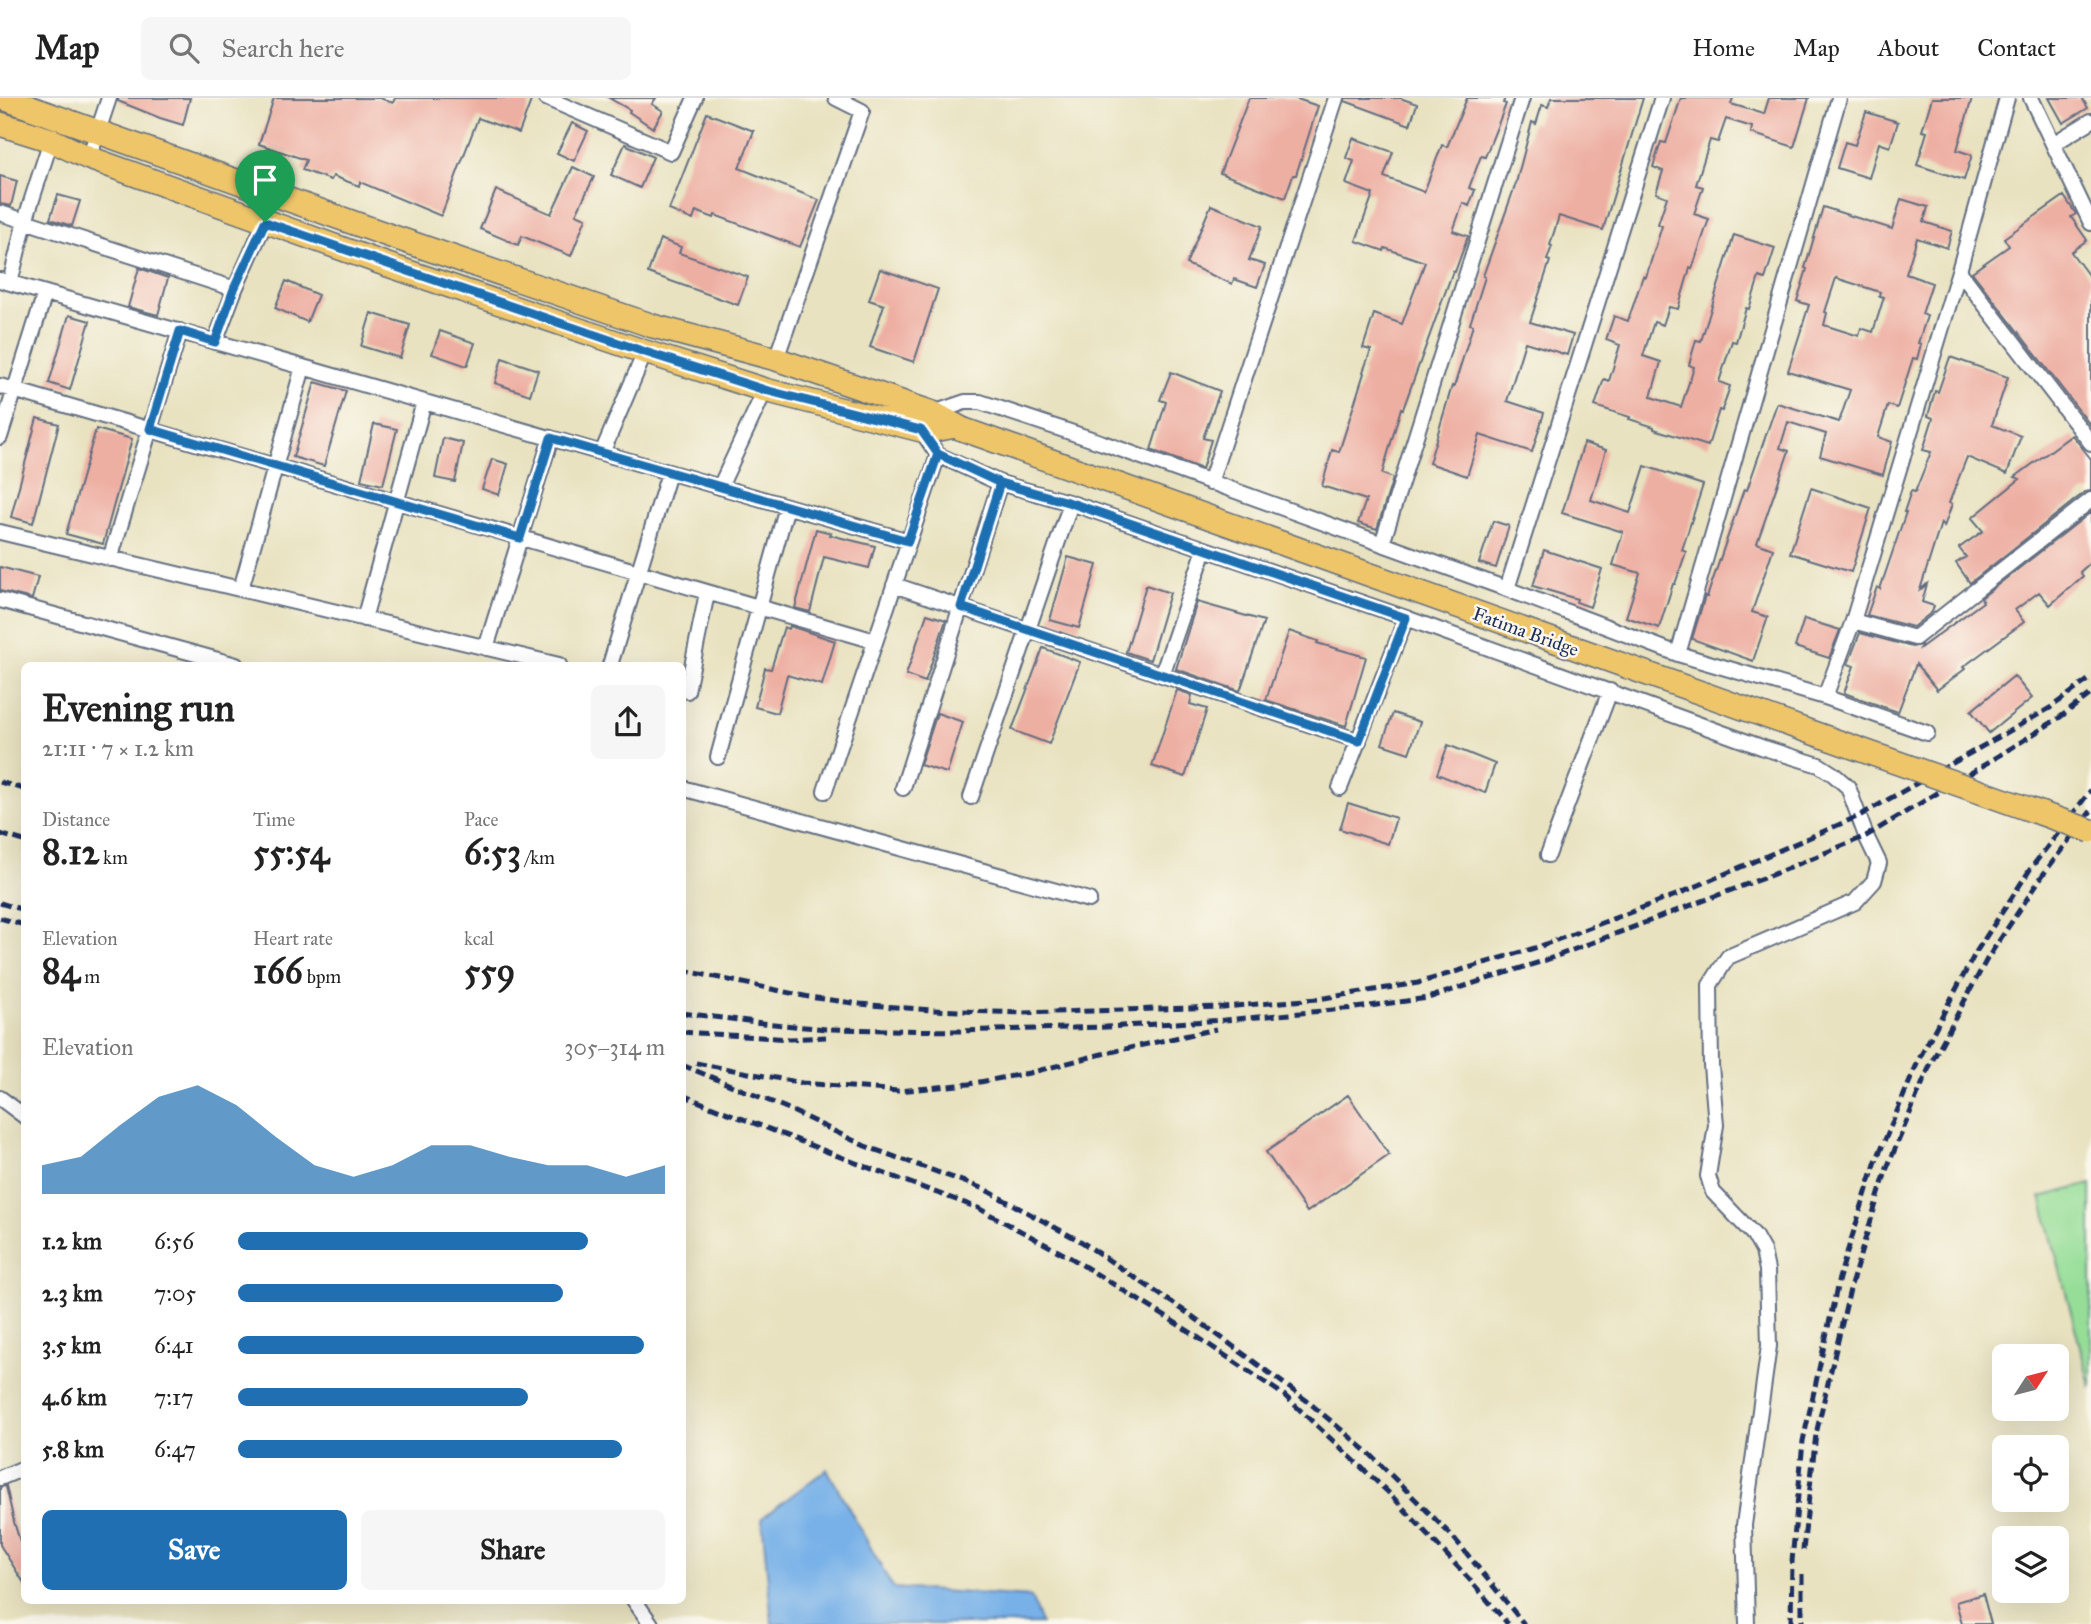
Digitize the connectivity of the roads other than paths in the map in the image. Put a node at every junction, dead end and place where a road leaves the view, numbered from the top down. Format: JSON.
{"nodes":[{"id":1,"x":3,"y":98,"type":"edge"},
{"id":2,"x":109,"y":98,"type":"edge"},
{"id":3,"x":546,"y":98,"type":"edge"},
{"id":4,"x":695,"y":98,"type":"edge"},
{"id":5,"x":836,"y":98,"type":"edge"},
{"id":6,"x":1336,"y":98,"type":"edge"},
{"id":7,"x":1522,"y":98,"type":"edge"},
{"id":8,"x":1662,"y":98,"type":"edge"},
{"id":9,"x":1839,"y":98,"type":"edge"},
{"id":10,"x":2007,"y":98,"type":"edge"},
{"id":11,"x":2031,"y":98,"type":"edge"},
{"id":12,"x":862,"y":105,"type":"edge"},
{"id":13,"x":2091,"y":121,"type":"edge"},
{"id":14,"x":0,"y":124,"type":"edge"},
{"id":15,"x":98,"y":131,"type":"junction"},
{"id":16,"x":51,"y":140,"type":"junction"},
{"id":17,"x":2053,"y":144,"type":"junction"},
{"id":18,"x":89,"y":158,"type":"junction"},
{"id":19,"x":0,"y":213,"type":"edge"},
{"id":20,"x":25,"y":222,"type":"junction"},
{"id":21,"x":265,"y":222,"type":"junction"},
{"id":22,"x":2091,"y":223,"type":"edge"},
{"id":23,"x":1959,"y":271,"type":"junction"},
{"id":24,"x":5,"y":281,"type":"edge"},
{"id":25,"x":234,"y":289,"type":"junction"},
{"id":26,"x":45,"y":292,"type":"junction"},
{"id":27,"x":180,"y":331,"type":"junction"},
{"id":28,"x":215,"y":342,"type":"junction"},
{"id":29,"x":645,"y":352,"type":"junction"},
{"id":30,"x":776,"y":359,"type":"junction"},
{"id":31,"x":303,"y":367,"type":"junction"},
{"id":32,"x":7,"y":388,"type":"edge"},
{"id":33,"x":765,"y":390,"type":"junction"},
{"id":34,"x":424,"y":402,"type":"junction"},
{"id":35,"x":927,"y":421,"type":"junction"},
{"id":36,"x":150,"y":429,"type":"junction"},
{"id":37,"x":0,"y":437,"type":"edge"},
{"id":38,"x":551,"y":438,"type":"junction"},
{"id":39,"x":2091,"y":443,"type":"edge"},
{"id":40,"x":602,"y":453,"type":"junction"},
{"id":41,"x":938,"y":454,"type":"junction"},
{"id":42,"x":275,"y":466,"type":"junction"},
{"id":43,"x":670,"y":473,"type":"junction"},
{"id":44,"x":1210,"y":482,"type":"junction"},
{"id":45,"x":1000,"y":483,"type":"junction"},
{"id":46,"x":720,"y":487,"type":"junction"},
{"id":47,"x":2091,"y":500,"type":"edge"},
{"id":48,"x":397,"y":501,"type":"junction"},
{"id":49,"x":1071,"y":503,"type":"junction"},
{"id":50,"x":787,"y":506,"type":"junction"},
{"id":51,"x":0,"y":532,"type":"edge"},
{"id":52,"x":520,"y":538,"type":"junction"},
{"id":53,"x":908,"y":541,"type":"junction"},
{"id":54,"x":1382,"y":544,"type":"junction"},
{"id":55,"x":1205,"y":549,"type":"junction"},
{"id":56,"x":110,"y":559,"type":"junction"},
{"id":57,"x":638,"y":572,"type":"junction"},
{"id":58,"x":894,"y":585,"type":"junction"},
{"id":59,"x":241,"y":589,"type":"junction"},
{"id":60,"x":1507,"y":589,"type":"junction"},
{"id":61,"x":707,"y":593,"type":"junction"},
{"id":62,"x":0,"y":600,"type":"edge"},
{"id":63,"x":961,"y":607,"type":"junction"},
{"id":64,"x":759,"y":608,"type":"junction"},
{"id":65,"x":1406,"y":618,"type":"junction"},
{"id":66,"x":364,"y":619,"type":"junction"},
{"id":67,"x":1853,"y":621,"type":"junction"},
{"id":68,"x":1028,"y":630,"type":"junction"},
{"id":69,"x":875,"y":641,"type":"junction"},
{"id":70,"x":486,"y":648,"type":"junction"},
{"id":71,"x":1678,"y":654,"type":"junction"},
{"id":72,"x":225,"y":662,"type":"edge"},
{"id":73,"x":546,"y":662,"type":"edge"},
{"id":74,"x":611,"y":662,"type":"edge"},
{"id":75,"x":1162,"y":675,"type":"junction"},
{"id":76,"x":687,"y":691,"type":"dead end"},
{"id":77,"x":1610,"y":691,"type":"junction"},
{"id":78,"x":1825,"y":697,"type":"junction"},
{"id":79,"x":1927,"y":733,"type":"dead end"},
{"id":80,"x":1359,"y":741,"type":"junction"},
{"id":81,"x":718,"y":757,"type":"dead end"},
{"id":82,"x":903,"y":788,"type":"dead end"},
{"id":83,"x":1340,"y":788,"type":"dead end"},
{"id":84,"x":686,"y":789,"type":"edge"},
{"id":85,"x":825,"y":791,"type":"dead end"},
{"id":86,"x":971,"y":797,"type":"dead end"},
{"id":87,"x":2091,"y":831,"type":"edge"},
{"id":88,"x":1548,"y":855,"type":"dead end"},
{"id":89,"x":1088,"y":900,"type":"dead end"},
{"id":90,"x":0,"y":1098,"type":"edge"},
{"id":91,"x":21,"y":1114,"type":"edge"},
{"id":92,"x":21,"y":1469,"type":"edge"},
{"id":93,"x":0,"y":1478,"type":"edge"},
{"id":94,"x":637,"y":1604,"type":"edge"},
{"id":95,"x":651,"y":1624,"type":"edge"},
{"id":96,"x":1747,"y":1624,"type":"edge"}],
"edges":[{"from":1,"to":15,"type":"main road"},
{"from":2,"to":15,"type":"street"},
{"from":3,"to":4,"type":"street"},
{"from":5,"to":12,"type":"street"},
{"from":6,"to":44,"type":"street"},
{"from":7,"to":54,"type":"street"},
{"from":8,"to":60,"type":"street"},
{"from":9,"to":71,"type":"street"},
{"from":10,"to":23,"type":"street"},
{"from":11,"to":17,"type":"street"},
{"from":12,"to":30,"type":"street"},
{"from":13,"to":17,"type":"street"},
{"from":14,"to":16,"type":"main road"},
{"from":15,"to":18,"type":"street"},
{"from":15,"to":30,"type":"main road"},
{"from":16,"to":18,"type":"main road"},
{"from":16,"to":20,"type":"street"},
{"from":17,"to":22,"type":"street"},
{"from":18,"to":21,"type":"main road"},
{"from":19,"to":20,"type":"street"},
{"from":20,"to":24,"type":"street"},
{"from":20,"to":25,"type":"street"},
{"from":21,"to":25,"type":"street"},
{"from":21,"to":29,"type":"main road"},
{"from":23,"to":39,"type":"street"},
{"from":23,"to":67,"type":"street"},
{"from":24,"to":26,"type":"street"},
{"from":25,"to":28,"type":"street"},
{"from":26,"to":27,"type":"street"},
{"from":26,"to":32,"type":"street"},
{"from":27,"to":28,"type":"street"},
{"from":27,"to":36,"type":"street"},
{"from":28,"to":31,"type":"street"},
{"from":29,"to":33,"type":"main road"},
{"from":29,"to":40,"type":"street"},
{"from":30,"to":35,"type":"main road"},
{"from":31,"to":34,"type":"street"},
{"from":31,"to":42,"type":"street"},
{"from":32,"to":36,"type":"street"},
{"from":32,"to":37,"type":"street"},
{"from":33,"to":35,"type":"main road"},
{"from":33,"to":46,"type":"street"},
{"from":34,"to":38,"type":"street"},
{"from":34,"to":48,"type":"street"},
{"from":35,"to":41,"type":"street"},
{"from":35,"to":44,"type":"street"},
{"from":35,"to":87,"type":"main road","name":"Fatima Bridge","bridge":true},
{"from":36,"to":42,"type":"street"},
{"from":36,"to":56,"type":"street"},
{"from":38,"to":40,"type":"street"},
{"from":38,"to":52,"type":"street"},
{"from":40,"to":43,"type":"street"},
{"from":41,"to":45,"type":"street"},
{"from":41,"to":53,"type":"street"},
{"from":42,"to":48,"type":"street"},
{"from":42,"to":59,"type":"street"},
{"from":43,"to":46,"type":"street"},
{"from":43,"to":57,"type":"street"},
{"from":44,"to":54,"type":"street"},
{"from":45,"to":49,"type":"street"},
{"from":45,"to":63,"type":"street"},
{"from":46,"to":50,"type":"street"},
{"from":47,"to":67,"type":"street"},
{"from":48,"to":52,"type":"street"},
{"from":48,"to":66,"type":"street"},
{"from":49,"to":55,"type":"street"},
{"from":49,"to":68,"type":"street"},
{"from":50,"to":53,"type":"street"},
{"from":50,"to":64,"type":"street"},
{"from":51,"to":56,"type":"street"},
{"from":52,"to":57,"type":"street"},
{"from":52,"to":70,"type":"street"},
{"from":53,"to":58,"type":"street"},
{"from":54,"to":60,"type":"street"},
{"from":55,"to":65,"type":"street"},
{"from":55,"to":75,"type":"street"},
{"from":56,"to":59,"type":"street"},
{"from":57,"to":61,"type":"street"},
{"from":57,"to":74,"type":"street"},
{"from":58,"to":63,"type":"street"},
{"from":58,"to":69,"type":"street"},
{"from":59,"to":66,"type":"street"},
{"from":60,"to":71,"type":"street"},
{"from":61,"to":64,"type":"street"},
{"from":61,"to":76,"type":"street"},
{"from":62,"to":72,"type":"street"},
{"from":63,"to":68,"type":"street"},
{"from":63,"to":82,"type":"street"},
{"from":64,"to":69,"type":"street"},
{"from":64,"to":81,"type":"street"},
{"from":65,"to":77,"type":"street"},
{"from":65,"to":80,"type":"street"},
{"from":66,"to":70,"type":"street"},
{"from":67,"to":78,"type":"street"},
{"from":68,"to":75,"type":"street"},
{"from":68,"to":86,"type":"street"},
{"from":69,"to":85,"type":"street"},
{"from":70,"to":73,"type":"street"},
{"from":71,"to":78,"type":"street"},
{"from":75,"to":80,"type":"street"},
{"from":77,"to":88,"type":"street"},
{"from":77,"to":96,"type":"street"},
{"from":78,"to":79,"type":"street"},
{"from":80,"to":83,"type":"street"},
{"from":84,"to":89,"type":"street"},
{"from":90,"to":91,"type":"street"},
{"from":92,"to":93,"type":"street"},
{"from":94,"to":95,"type":"street"}]}
